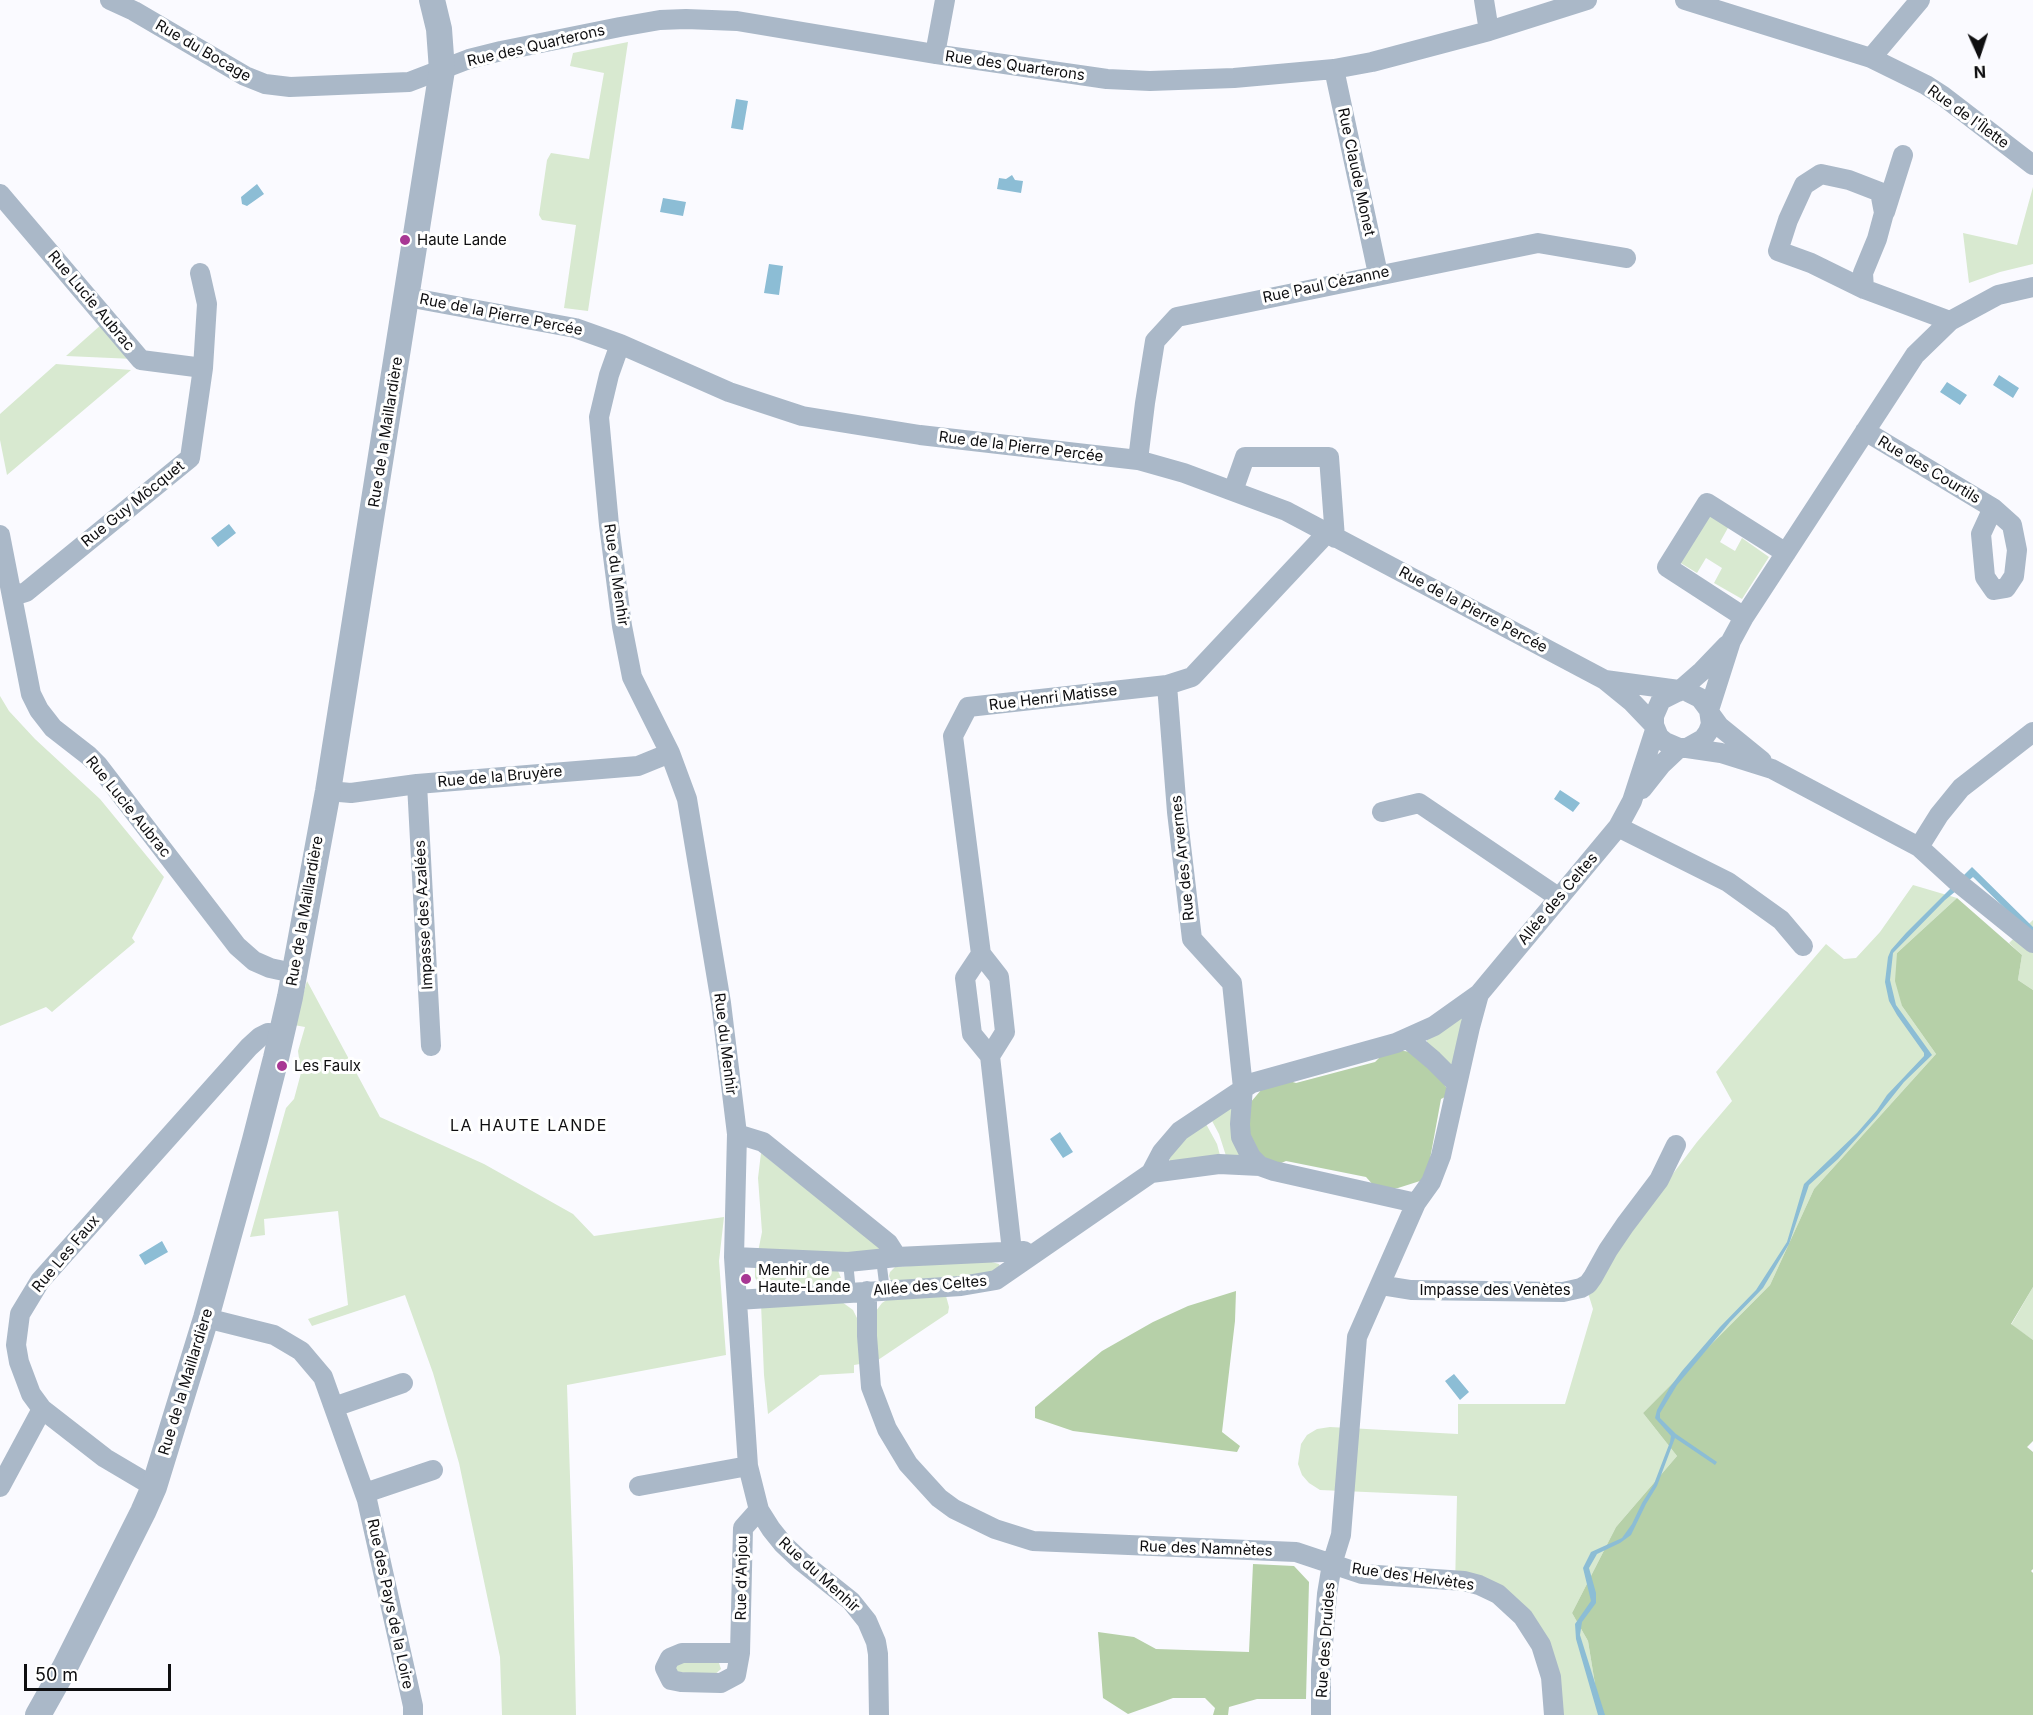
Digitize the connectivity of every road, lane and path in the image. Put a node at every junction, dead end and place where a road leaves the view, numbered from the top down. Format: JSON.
{"nodes":[{"id":1,"x":110,"y":0,"type":"edge"},
{"id":2,"x":432,"y":0,"type":"edge"},
{"id":3,"x":945,"y":0,"type":"edge"},
{"id":4,"x":1484,"y":0,"type":"edge"},
{"id":5,"x":1587,"y":0,"type":"edge"},
{"id":6,"x":1685,"y":0,"type":"edge"},
{"id":7,"x":1920,"y":0,"type":"edge"},
{"id":8,"x":713,"y":10,"type":"edge"},
{"id":9,"x":1489,"y":31,"type":"junction"},
{"id":10,"x":935,"y":54,"type":"junction"},
{"id":11,"x":1871,"y":58,"type":"junction"},
{"id":12,"x":1334,"y":69,"type":"junction"},
{"id":13,"x":442,"y":70,"type":"junction"},
{"id":14,"x":1904,"y":155,"type":"dead end"},
{"id":15,"x":2033,"y":165,"type":"edge"},
{"id":16,"x":0,"y":194,"type":"edge"},
{"id":17,"x":1884,"y":213,"type":"junction"},
{"id":18,"x":1626,"y":258,"type":"dead end"},
{"id":19,"x":200,"y":273,"type":"dead end"},
{"id":20,"x":1378,"y":274,"type":"junction"},
{"id":21,"x":2033,"y":287,"type":"edge"},
{"id":22,"x":1864,"y":290,"type":"junction"},
{"id":23,"x":407,"y":297,"type":"junction"},
{"id":24,"x":1950,"y":321,"type":"junction"},
{"id":25,"x":620,"y":344,"type":"junction"},
{"id":26,"x":202,"y":368,"type":"junction"},
{"id":27,"x":1865,"y":431,"type":"junction"},
{"id":28,"x":1138,"y":460,"type":"junction"},
{"id":29,"x":1233,"y":491,"type":"junction"},
{"id":30,"x":1993,"y":508,"type":"dead end"},
{"id":31,"x":0,"y":535,"type":"edge"},
{"id":32,"x":1331,"y":536,"type":"junction"},
{"id":33,"x":1786,"y":553,"type":"junction"},
{"id":34,"x":13,"y":596,"type":"junction"},
{"id":35,"x":1744,"y":617,"type":"junction"},
{"id":36,"x":1731,"y":640,"type":"junction"},
{"id":37,"x":1605,"y":680,"type":"junction"},
{"id":38,"x":1167,"y":684,"type":"junction"},
{"id":39,"x":1677,"y":692,"type":"junction"},
{"id":40,"x":1710,"y":712,"type":"junction"},
{"id":41,"x":1655,"y":727,"type":"junction"},
{"id":42,"x":2033,"y":732,"type":"edge"},
{"id":43,"x":1683,"y":748,"type":"junction"},
{"id":44,"x":670,"y":753,"type":"junction"},
{"id":45,"x":1772,"y":769,"type":"junction"},
{"id":46,"x":417,"y":784,"type":"junction"},
{"id":47,"x":328,"y":791,"type":"junction"},
{"id":48,"x":1632,"y":801,"type":"junction"},
{"id":49,"x":1382,"y":812,"type":"dead end"},
{"id":50,"x":1618,"y":827,"type":"junction"},
{"id":51,"x":1919,"y":847,"type":"junction"},
{"id":52,"x":1558,"y":897,"type":"junction"},
{"id":53,"x":2033,"y":943,"type":"edge"},
{"id":54,"x":1803,"y":946,"type":"dead end"},
{"id":55,"x":981,"y":954,"type":"junction"},
{"id":56,"x":293,"y":973,"type":"junction"},
{"id":57,"x":1479,"y":994,"type":"junction"},
{"id":58,"x":281,"y":1034,"type":"junction"},
{"id":59,"x":1408,"y":1039,"type":"junction"},
{"id":60,"x":431,"y":1046,"type":"dead end"},
{"id":61,"x":990,"y":1056,"type":"junction"},
{"id":62,"x":1457,"y":1084,"type":"junction"},
{"id":63,"x":1243,"y":1088,"type":"junction"},
{"id":64,"x":737,"y":1134,"type":"junction"},
{"id":65,"x":1676,"y":1145,"type":"dead end"},
{"id":66,"x":1260,"y":1166,"type":"junction"},
{"id":67,"x":1151,"y":1173,"type":"junction"},
{"id":68,"x":1416,"y":1203,"type":"junction"},
{"id":69,"x":1042,"y":1249,"type":"junction"},
{"id":70,"x":1012,"y":1251,"type":"junction"},
{"id":71,"x":734,"y":1257,"type":"junction"},
{"id":72,"x":889,"y":1258,"type":"junction"},
{"id":73,"x":848,"y":1262,"type":"junction"},
{"id":74,"x":1380,"y":1286,"type":"junction"},
{"id":75,"x":868,"y":1291,"type":"junction"},
{"id":76,"x":737,"y":1300,"type":"junction"},
{"id":77,"x":206,"y":1318,"type":"junction"},
{"id":78,"x":403,"y":1383,"type":"dead end"},
{"id":79,"x":334,"y":1407,"type":"junction"},
{"id":80,"x":42,"y":1409,"type":"junction"},
{"id":81,"x":748,"y":1466,"type":"junction"},
{"id":82,"x":433,"y":1470,"type":"dead end"},
{"id":83,"x":154,"y":1486,"type":"junction"},
{"id":84,"x":639,"y":1486,"type":"dead end"},
{"id":85,"x":0,"y":1487,"type":"edge"},
{"id":86,"x":365,"y":1493,"type":"junction"},
{"id":87,"x":759,"y":1510,"type":"junction"},
{"id":88,"x":1332,"y":1564,"type":"junction"},
{"id":89,"x":740,"y":1653,"type":"dead end"},
{"id":90,"x":38,"y":1715,"type":"edge"},
{"id":91,"x":413,"y":1715,"type":"edge"},
{"id":92,"x":879,"y":1715,"type":"edge"},
{"id":93,"x":1321,"y":1715,"type":"edge"},
{"id":94,"x":1554,"y":1715,"type":"edge"}],
"edges":[{"from":1,"to":13,"type":"street","name":"Rue du Bocage"},
{"from":2,"to":13,"type":"street","name":"Rue de la Maillardière"},
{"from":3,"to":10,"type":"street"},
{"from":4,"to":9,"type":"street"},
{"from":5,"to":9,"type":"street","name":"Rue des Quarterons"},
{"from":6,"to":11,"type":"street"},
{"from":7,"to":11,"type":"street"},
{"from":8,"to":10,"type":"street","name":"Rue des Quarterons"},
{"from":8,"to":13,"type":"street","name":"Rue des Quarterons"},
{"from":9,"to":12,"type":"street","name":"Rue des Quarterons"},
{"from":10,"to":12,"type":"street","name":"Rue des Quarterons"},
{"from":11,"to":15,"type":"street","name":"Rue de l'Îlette"},
{"from":12,"to":20,"type":"street","name":"Rue Claude Monet"},
{"from":13,"to":23,"type":"street","name":"Rue de la Maillardière"},
{"from":14,"to":17,"type":"street"},
{"from":16,"to":26,"type":"street","name":"Rue Lucie Aubrac"},
{"from":17,"to":22,"type":"street"},
{"from":17,"to":22,"type":"street"},
{"from":18,"to":20,"type":"street","name":"Rue Paul Cézanne"},
{"from":19,"to":26,"type":"street","name":"Rue Guy Môcquet"},
{"from":20,"to":28,"type":"street","name":"Rue Paul Cézanne"},
{"from":21,"to":24,"type":"street","name":"Rue des Courtils"},
{"from":22,"to":24,"type":"street"},
{"from":23,"to":25,"type":"street","name":"Rue de la Pierre Percée"},
{"from":23,"to":47,"type":"street","name":"Rue de la Maillardière"},
{"from":24,"to":27,"type":"street","name":"Rue des Courtils"},
{"from":25,"to":28,"type":"street","name":"Rue de la Pierre Percée"},
{"from":25,"to":44,"type":"street","name":"Rue du Menhir"},
{"from":26,"to":34,"type":"street","name":"Rue Guy Môcquet"},
{"from":27,"to":30,"type":"street","name":"Rue des Courtils"},
{"from":27,"to":33,"type":"street","name":"Rue des Courtils"},
{"from":28,"to":29,"type":"street","name":"Rue de la Pierre Percée"},
{"from":29,"to":32,"type":"street","name":"Rue de la Pierre Percée"},
{"from":29,"to":32,"type":"street"},
{"from":31,"to":34,"type":"street","name":"Rue Lucie Aubrac"},
{"from":32,"to":37,"type":"street","name":"Rue de la Pierre Percée"},
{"from":32,"to":38,"type":"street","name":"Rue Henri Matisse"},
{"from":33,"to":35,"type":"street","name":"Rue des Courtils"},
{"from":33,"to":35,"type":"street"},
{"from":34,"to":56,"type":"street","name":"Rue Lucie Aubrac"},
{"from":35,"to":36,"type":"street","name":"Rue des Courtils"},
{"from":36,"to":39,"type":"street","name":"Rue des Courtils"},
{"from":36,"to":40,"type":"street","name":"Rue des Courtils"},
{"from":37,"to":39,"type":"street","name":"Rue de la Pierre Percée"},
{"from":37,"to":41,"type":"street","name":"Rue de la Pierre Percée"},
{"from":38,"to":55,"type":"street","name":"Rue Henri Matisse"},
{"from":38,"to":63,"type":"street","name":"Rue des Arvernes"},
{"from":39,"to":40,"type":"street"},
{"from":39,"to":41,"type":"street"},
{"from":40,"to":43,"type":"street"},
{"from":40,"to":45,"type":"street"},
{"from":41,"to":43,"type":"street"},
{"from":41,"to":48,"type":"street","name":"Allée des Celtes"},
{"from":42,"to":51,"type":"street"},
{"from":43,"to":45,"type":"street"},
{"from":43,"to":48,"type":"street","name":"Allée des Celtes"},
{"from":44,"to":46,"type":"street","name":"Rue de la Bruyère"},
{"from":44,"to":64,"type":"street","name":"Rue du Menhir"},
{"from":45,"to":51,"type":"street"},
{"from":46,"to":47,"type":"street","name":"Rue de la Bruyère"},
{"from":46,"to":60,"type":"street","name":"Impasse des Azalées"},
{"from":47,"to":56,"type":"street","name":"Rue de la Maillardière"},
{"from":48,"to":50,"type":"street","name":"Allée des Celtes"},
{"from":49,"to":52,"type":"street"},
{"from":50,"to":52,"type":"street","name":"Allée des Celtes"},
{"from":50,"to":54,"type":"street"},
{"from":51,"to":53,"type":"street"},
{"from":52,"to":57,"type":"street","name":"Allée des Celtes"},
{"from":55,"to":61,"type":"street","name":"Rue Henri Matisse"},
{"from":55,"to":61,"type":"street"},
{"from":56,"to":58,"type":"street","name":"Rue de la Maillardière"},
{"from":57,"to":59,"type":"street","name":"Allée des Celtes"},
{"from":57,"to":62,"type":"street","name":"Allée des Celtes"},
{"from":58,"to":77,"type":"street","name":"Rue de la Maillardière"},
{"from":58,"to":80,"type":"street","name":"Rue Les Faux"},
{"from":59,"to":62,"type":"street"},
{"from":59,"to":63,"type":"street","name":"Allée des Celtes"},
{"from":61,"to":70,"type":"street"},
{"from":62,"to":68,"type":"street","name":"Allée des Celtes"},
{"from":63,"to":66,"type":"street"},
{"from":63,"to":67,"type":"street","name":"Allée des Celtes"},
{"from":64,"to":71,"type":"street","name":"Rue du Menhir"},
{"from":64,"to":72,"type":"street","name":"Allée des Celtes"},
{"from":65,"to":74,"type":"street","name":"Impasse des Venètes"},
{"from":66,"to":67,"type":"street","name":"Allée des Celtes"},
{"from":66,"to":68,"type":"street","name":"Allée des Celtes"},
{"from":67,"to":69,"type":"street","name":"Allée des Celtes"},
{"from":68,"to":74,"type":"street"},
{"from":69,"to":70,"type":"street","name":"Allée des Celtes"},
{"from":69,"to":75,"type":"street","name":"Allée des Celtes"},
{"from":70,"to":72,"type":"street","name":"Allée des Celtes"},
{"from":71,"to":73,"type":"street","name":"Allée des Celtes"},
{"from":71,"to":76,"type":"street","name":"Rue du Menhir"},
{"from":72,"to":73,"type":"street","name":"Allée des Celtes"},
{"from":72,"to":75,"type":"lane"},
{"from":73,"to":75,"type":"lane"},
{"from":74,"to":88,"type":"street"},
{"from":75,"to":76,"type":"street","name":"Allée des Celtes"},
{"from":75,"to":88,"type":"street","name":"Rue des Namnètes"},
{"from":76,"to":81,"type":"street","name":"Rue du Menhir"},
{"from":77,"to":79,"type":"street","name":"Rue des Pays de la Loire"},
{"from":77,"to":83,"type":"street","name":"Rue de la Maillardière"},
{"from":78,"to":79,"type":"street"},
{"from":79,"to":86,"type":"street","name":"Rue des Pays de la Loire"},
{"from":80,"to":83,"type":"street","name":"Rue Les Faux"},
{"from":80,"to":85,"type":"street"},
{"from":81,"to":84,"type":"street"},
{"from":81,"to":87,"type":"street","name":"Rue du Menhir"},
{"from":82,"to":86,"type":"street"},
{"from":83,"to":90,"type":"street","name":"Rue de la Maillardière"},
{"from":86,"to":91,"type":"street","name":"Rue des Pays de la Loire"},
{"from":87,"to":89,"type":"street","name":"Rue d'Anjou"},
{"from":87,"to":92,"type":"street","name":"Rue du Menhir"},
{"from":88,"to":93,"type":"street","name":"Rue des Druides"},
{"from":88,"to":94,"type":"street","name":"Rue des Helvètes"}]}
